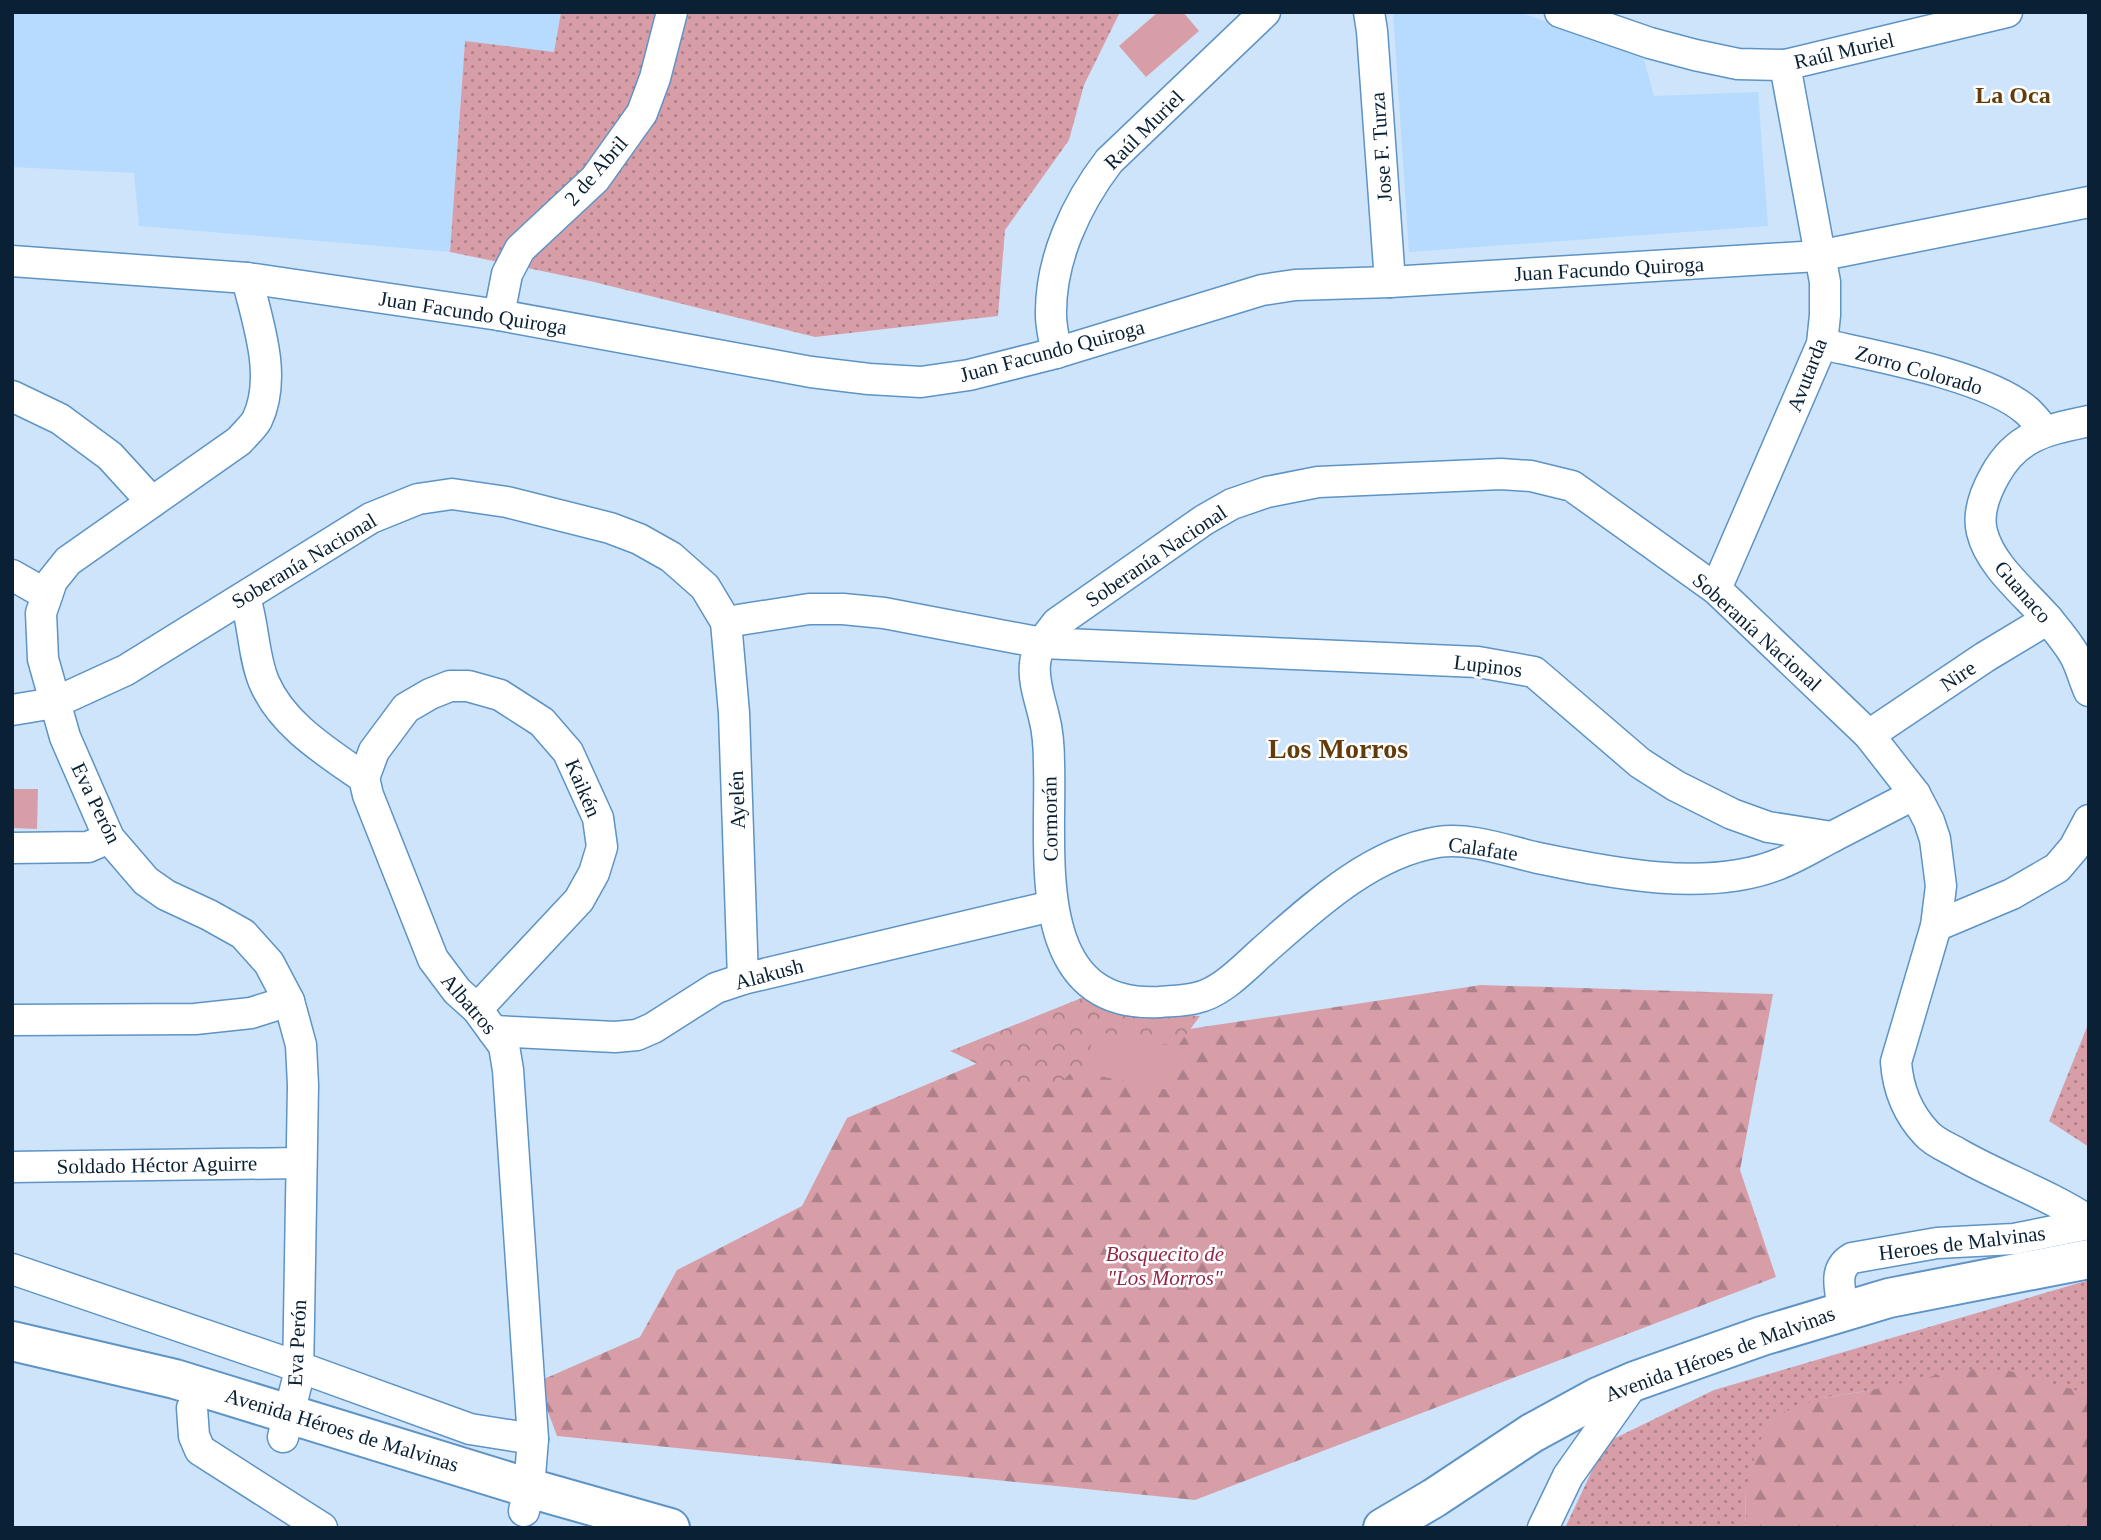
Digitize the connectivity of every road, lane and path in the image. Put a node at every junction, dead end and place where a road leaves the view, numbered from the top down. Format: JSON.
{"nodes":[{"id":1,"x":672,"y":12,"type":"edge"},
{"id":2,"x":1265,"y":12,"type":"edge"},
{"id":3,"x":1369,"y":12,"type":"edge"},
{"id":4,"x":1560,"y":12,"type":"edge"},
{"id":5,"x":2007,"y":12,"type":"edge"},
{"id":6,"x":1951,"y":19,"type":"edge"},
{"id":7,"x":1785,"y":65,"type":"junction"},
{"id":8,"x":2089,"y":202,"type":"edge"},
{"id":9,"x":1818,"y":256,"type":"junction"},
{"id":10,"x":12,"y":261,"type":"edge"},
{"id":11,"x":247,"y":278,"type":"junction"},
{"id":12,"x":1390,"y":282,"type":"junction"},
{"id":13,"x":499,"y":315,"type":"junction"},
{"id":14,"x":1822,"y":344,"type":"junction"},
{"id":15,"x":1056,"y":353,"type":"junction"},
{"id":16,"x":12,"y":396,"type":"edge"},
{"id":17,"x":2089,"y":421,"type":"edge"},
{"id":18,"x":2044,"y":430,"type":"junction"},
{"id":19,"x":152,"y":502,"type":"junction"},
{"id":20,"x":12,"y":575,"type":"edge"},
{"id":21,"x":1716,"y":589,"type":"junction"},
{"id":22,"x":47,"y":595,"type":"junction"},
{"id":23,"x":245,"y":598,"type":"junction"},
{"id":24,"x":2048,"y":620,"type":"junction"},
{"id":25,"x":726,"y":622,"type":"junction"},
{"id":26,"x":1042,"y":643,"type":"junction"},
{"id":27,"x":2089,"y":691,"type":"edge"},
{"id":28,"x":54,"y":703,"type":"junction"},
{"id":29,"x":12,"y":710,"type":"edge"},
{"id":30,"x":1869,"y":735,"type":"junction"},
{"id":31,"x":364,"y":778,"type":"junction"},
{"id":32,"x":1915,"y":794,"type":"junction"},
{"id":33,"x":2089,"y":820,"type":"edge"},
{"id":34,"x":1832,"y":837,"type":"junction"},
{"id":35,"x":109,"y":838,"type":"junction"},
{"id":36,"x":12,"y":848,"type":"edge"},
{"id":37,"x":1052,"y":906,"type":"junction"},
{"id":38,"x":1936,"y":926,"type":"junction"},
{"id":39,"x":743,"y":979,"type":"junction"},
{"id":40,"x":1092,"y":986,"type":"joint"},
{"id":41,"x":289,"y":1001,"type":"junction"},
{"id":42,"x":12,"y":1020,"type":"edge"},
{"id":43,"x":485,"y":1020,"type":"junction"},
{"id":44,"x":301,"y":1163,"type":"junction"},
{"id":45,"x":12,"y":1167,"type":"edge"},
{"id":46,"x":2089,"y":1223,"type":"edge"},
{"id":47,"x":2089,"y":1259,"type":"edge"},
{"id":48,"x":12,"y":1269,"type":"edge"},
{"id":49,"x":1843,"y":1310,"type":"junction"},
{"id":50,"x":12,"y":1341,"type":"edge"},
{"id":51,"x":12,"y":1360,"type":"edge"},
{"id":52,"x":299,"y":1367,"type":"junction"},
{"id":53,"x":1634,"y":1381,"type":"junction"},
{"id":54,"x":191,"y":1408,"type":"junction"},
{"id":55,"x":286,"y":1425,"type":"junction"},
{"id":56,"x":533,"y":1439,"type":"junction"},
{"id":57,"x":526,"y":1499,"type":"junction"},
{"id":58,"x":322,"y":1528,"type":"edge"},
{"id":59,"x":588,"y":1528,"type":"edge"},
{"id":60,"x":670,"y":1528,"type":"edge"},
{"id":61,"x":1383,"y":1528,"type":"edge"},
{"id":62,"x":1544,"y":1528,"type":"edge"}],
"edges":[{"from":1,"to":13,"type":"street","name":"2 de Abril"},
{"from":2,"to":15,"type":"street","name":"Raúl Muriel"},
{"from":3,"to":12,"type":"street","name":"Jose F. Turza"},
{"from":4,"to":7,"type":"street","name":"Raúl Muriel"},
{"from":5,"to":6,"type":"street","name":"Raúl Muriel"},
{"from":6,"to":7,"type":"street","name":"Raúl Muriel"},
{"from":7,"to":9,"type":"street","name":"Avutarda"},
{"from":8,"to":9,"type":"street","name":"Juan Facundo Quiroga"},
{"from":9,"to":12,"type":"street","name":"Juan Facundo Quiroga"},
{"from":9,"to":14,"type":"street","name":"Avutarda"},
{"from":10,"to":11,"type":"street","name":"Juan Facundo Quiroga"},
{"from":11,"to":13,"type":"street","name":"Juan Facundo Quiroga"},
{"from":11,"to":19,"type":"street","name":"Eva Perón"},
{"from":12,"to":15,"type":"street","name":"Juan Facundo Quiroga"},
{"from":13,"to":15,"type":"street","name":"Juan Facundo Quiroga"},
{"from":14,"to":18,"type":"street","name":"Zorro Colorado"},
{"from":14,"to":21,"type":"street","name":"Avutarda"},
{"from":16,"to":19,"type":"street"},
{"from":17,"to":18,"type":"street","name":"Guanaco"},
{"from":18,"to":24,"type":"street","name":"Guanaco"},
{"from":19,"to":22,"type":"street","name":"Eva Perón"},
{"from":20,"to":22,"type":"street"},
{"from":21,"to":26,"type":"street","name":"Soberanía Nacional"},
{"from":21,"to":30,"type":"street","name":"Soberanía Nacional"},
{"from":22,"to":28,"type":"street","name":"Eva Perón"},
{"from":23,"to":25,"type":"street","name":"Soberanía Nacional"},
{"from":23,"to":28,"type":"street","name":"Soberanía Nacional"},
{"from":23,"to":31,"type":"street"},
{"from":24,"to":27,"type":"street","name":"Guanaco"},
{"from":24,"to":30,"type":"street","name":"Nire"},
{"from":25,"to":26,"type":"street"},
{"from":25,"to":39,"type":"street","name":"Ayelén"},
{"from":26,"to":34,"type":"street","name":"Lupinos"},
{"from":26,"to":37,"type":"street","name":"Cormorán"},
{"from":28,"to":29,"type":"street","name":"Soberanía Nacional"},
{"from":28,"to":35,"type":"street","name":"Eva Perón"},
{"from":30,"to":32,"type":"street","name":"Soberanía Nacional"},
{"from":31,"to":43,"type":"street","name":"Albatros"},
{"from":31,"to":43,"type":"street","name":"Kaikén"},
{"from":32,"to":34,"type":"street"},
{"from":32,"to":38,"type":"street","name":"Soberanía Nacional"},
{"from":33,"to":38,"type":"street"},
{"from":34,"to":40,"type":"street","name":"Calafate"},
{"from":35,"to":36,"type":"street"},
{"from":35,"to":41,"type":"street","name":"Eva Perón"},
{"from":37,"to":39,"type":"street","name":"Alakush"},
{"from":37,"to":40,"type":"street","name":"Cormorán"},
{"from":38,"to":46,"type":"street","name":"Soberanía Nacional"},
{"from":39,"to":43,"type":"street","name":"Alakush"},
{"from":41,"to":42,"type":"street"},
{"from":41,"to":44,"type":"street","name":"Eva Perón"},
{"from":43,"to":56,"type":"street","name":"Albatros"},
{"from":44,"to":45,"type":"street","name":"Soldado Héctor Aguirre"},
{"from":44,"to":52,"type":"street","name":"Eva Perón"},
{"from":46,"to":49,"type":"street","name":"Heroes de Malvinas"},
{"from":47,"to":49,"type":"highway","name":"Avenida Héroes de Malvinas"},
{"from":48,"to":52,"type":"street"},
{"from":49,"to":53,"type":"highway","name":"Avenida Héroes de Malvinas"},
{"from":50,"to":55,"type":"highway","name":"Avenida Héroes de Malvinas"},
{"from":51,"to":54,"type":"highway","name":"Avenida Héroes de Malvinas"},
{"from":52,"to":55,"type":"street","name":"Eva Perón"},
{"from":52,"to":56,"type":"street"},
{"from":53,"to":61,"type":"highway","name":"Avenida Héroes de Malvinas"},
{"from":53,"to":62,"type":"street"},
{"from":54,"to":55,"type":"highway","name":"Avenida Héroes de Malvinas"},
{"from":54,"to":58,"type":"street"},
{"from":55,"to":57,"type":"highway","name":"Avenida Héroes de Malvinas"},
{"from":56,"to":57,"type":"street","name":"Albatros"},
{"from":57,"to":59,"type":"highway","name":"Avenida Héroes de Malvinas"},
{"from":57,"to":60,"type":"highway","name":"Avenida Héroes de Malvinas"}]}
